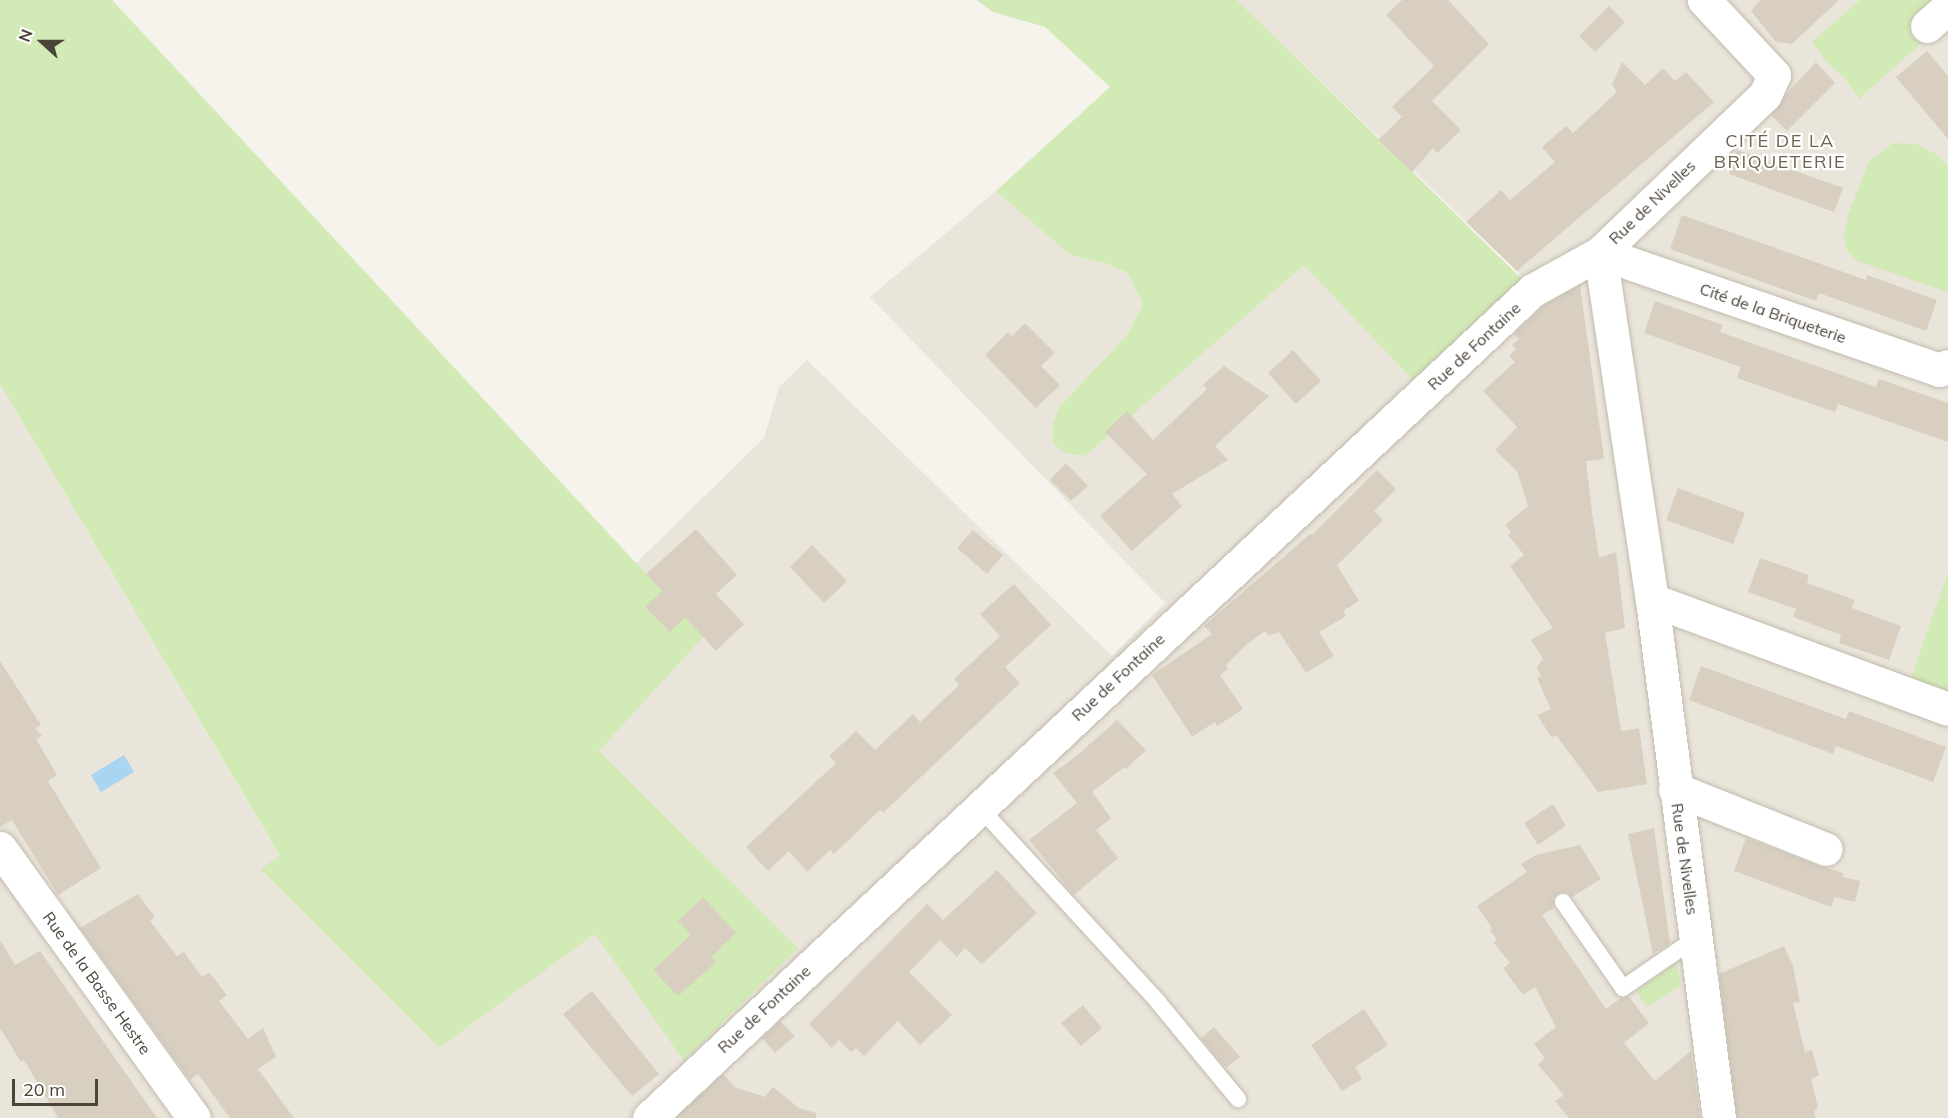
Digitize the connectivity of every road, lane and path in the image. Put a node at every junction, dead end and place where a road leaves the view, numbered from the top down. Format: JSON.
{"nodes":[{"id":1,"x":1704,"y":0,"type":"edge"},
{"id":2,"x":1600,"y":253,"type":"junction"},
{"id":3,"x":1947,"y":367,"type":"edge"},
{"id":4,"x":1652,"y":600,"type":"junction"},
{"id":5,"x":1948,"y":709,"type":"edge"},
{"id":6,"x":1675,"y":789,"type":"junction"},
{"id":7,"x":979,"y":807,"type":"junction"},
{"id":8,"x":0,"y":848,"type":"edge"},
{"id":9,"x":1826,"y":849,"type":"dead end"},
{"id":10,"x":1563,"y":902,"type":"dead end"},
{"id":11,"x":1696,"y":938,"type":"junction"},
{"id":12,"x":1238,"y":1099,"type":"dead end"},
{"id":13,"x":194,"y":1118,"type":"edge"},
{"id":14,"x":649,"y":1118,"type":"edge"},
{"id":15,"x":1719,"y":1118,"type":"edge"}],
"edges":[{"from":1,"to":2,"type":"street","name":"Rue de Nivelles"},
{"from":2,"to":3,"type":"street","name":"Cité de la Briqueterie"},
{"from":2,"to":4,"type":"street","name":"Rue de Nivelles"},
{"from":2,"to":7,"type":"street","name":"Rue de Fontaine"},
{"from":4,"to":5,"type":"street"},
{"from":4,"to":6,"type":"street","name":"Rue de Nivelles"},
{"from":6,"to":9,"type":"street"},
{"from":6,"to":11,"type":"street","name":"Rue de Nivelles"},
{"from":7,"to":12,"type":"lane"},
{"from":7,"to":14,"type":"street","name":"Rue de Fontaine"},
{"from":8,"to":13,"type":"street","name":"Rue de la Basse Hestre"},
{"from":10,"to":11,"type":"lane"},
{"from":11,"to":15,"type":"street","name":"Rue de Nivelles"}]}
